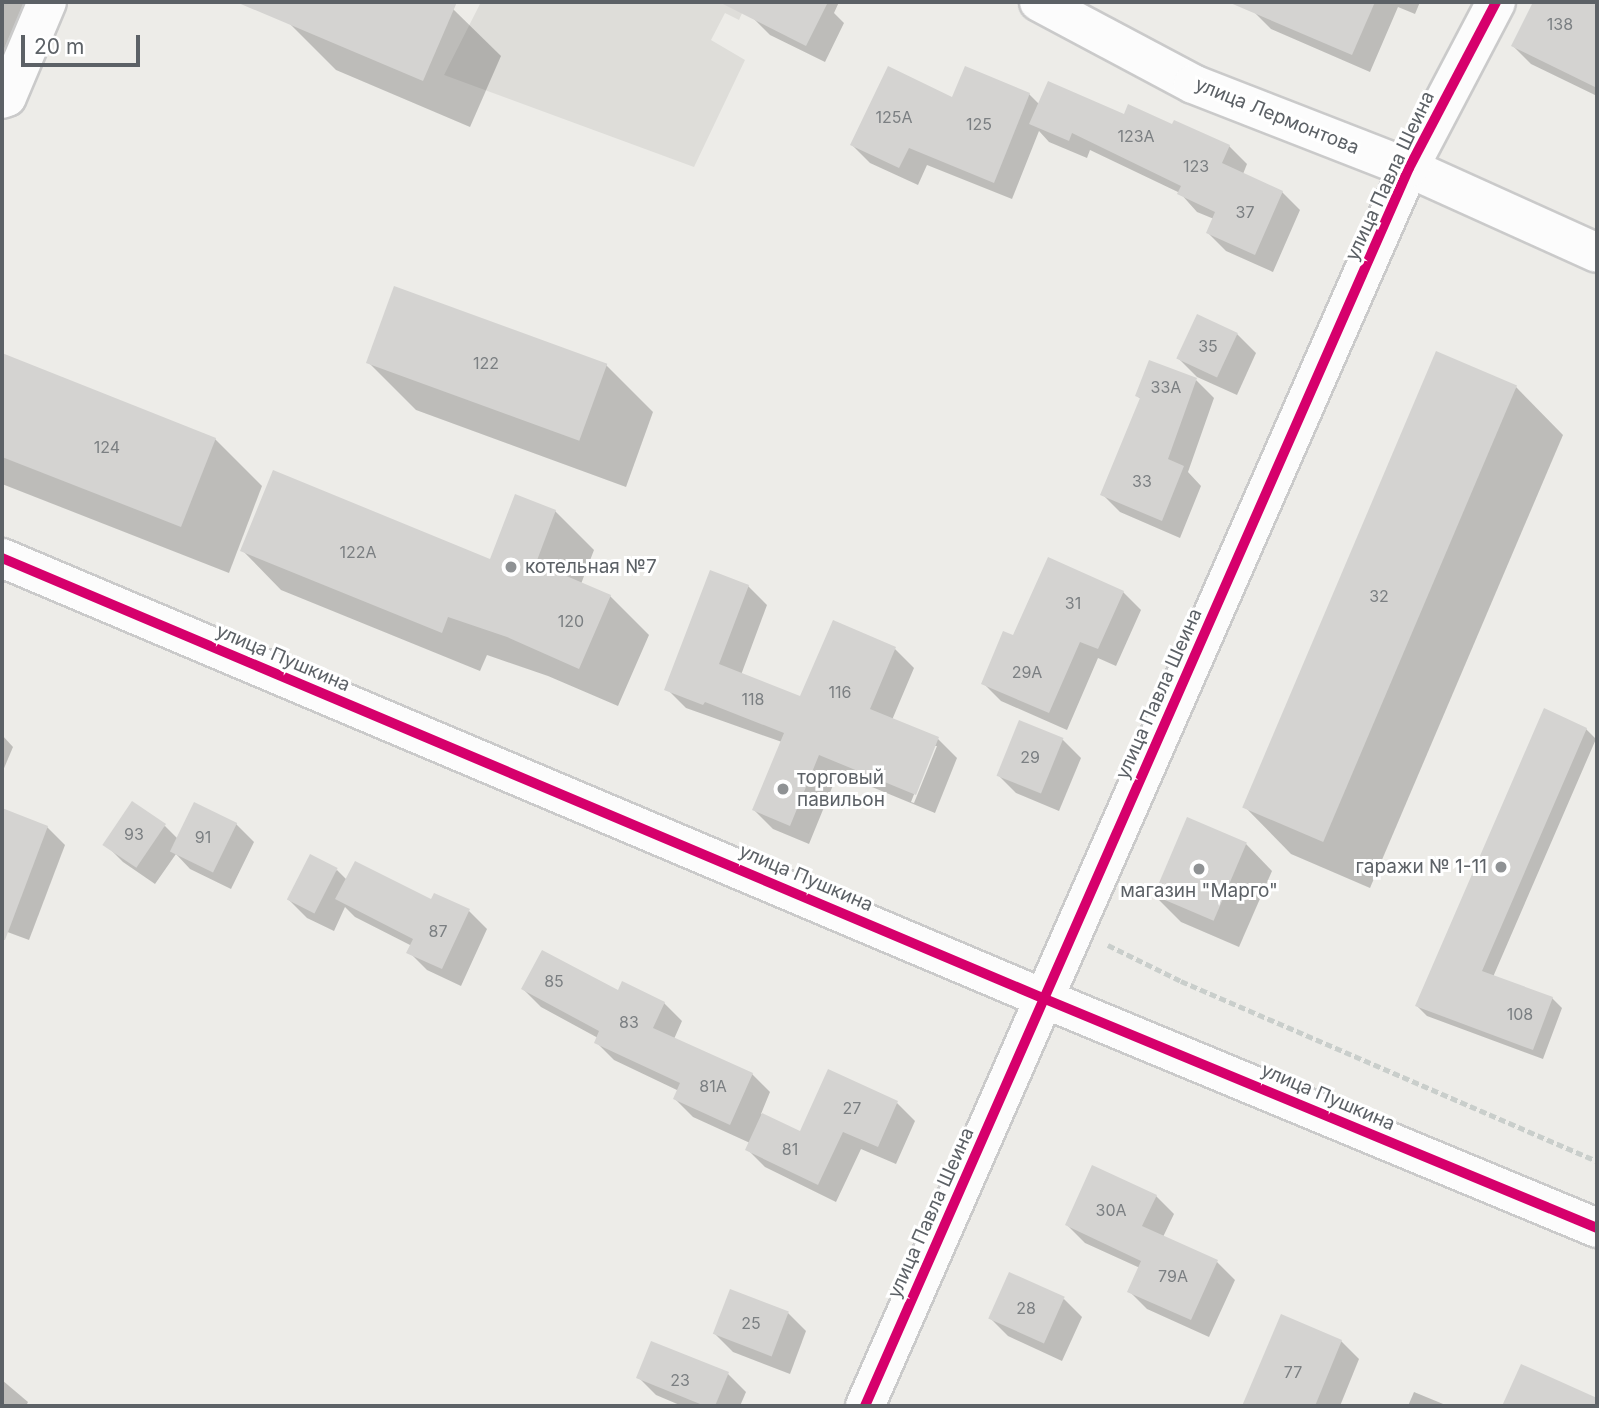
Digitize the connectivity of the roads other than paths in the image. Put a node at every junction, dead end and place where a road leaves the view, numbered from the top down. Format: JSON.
{"nodes":[{"id":1,"x":47,"y":2,"type":"edge"},
{"id":2,"x":1039,"y":2,"type":"edge"},
{"id":3,"x":1496,"y":2,"type":"edge"},
{"id":4,"x":2,"y":99,"type":"edge"},
{"id":5,"x":1409,"y":168,"type":"junction"},
{"id":6,"x":1597,"y":253,"type":"edge"},
{"id":7,"x":2,"y":558,"type":"edge"},
{"id":8,"x":1045,"y":999,"type":"junction"},
{"id":9,"x":1597,"y":1228,"type":"edge"},
{"id":10,"x":865,"y":1406,"type":"edge"}],
"edges":[{"from":1,"to":4,"type":"street"},
{"from":2,"to":5,"type":"street","name":"улица Лермонтова"},
{"from":3,"to":5,"type":"street","name":"улица Павла Шеина"},
{"from":5,"to":6,"type":"street","name":"улица Лермонтова"},
{"from":5,"to":8,"type":"street","name":"улица Павла Шеина"},
{"from":7,"to":8,"type":"street","name":"улица Пушкина"},
{"from":8,"to":9,"type":"street","name":"улица Пушкина"},
{"from":8,"to":10,"type":"street","name":"улица Павла Шеина"}]}
